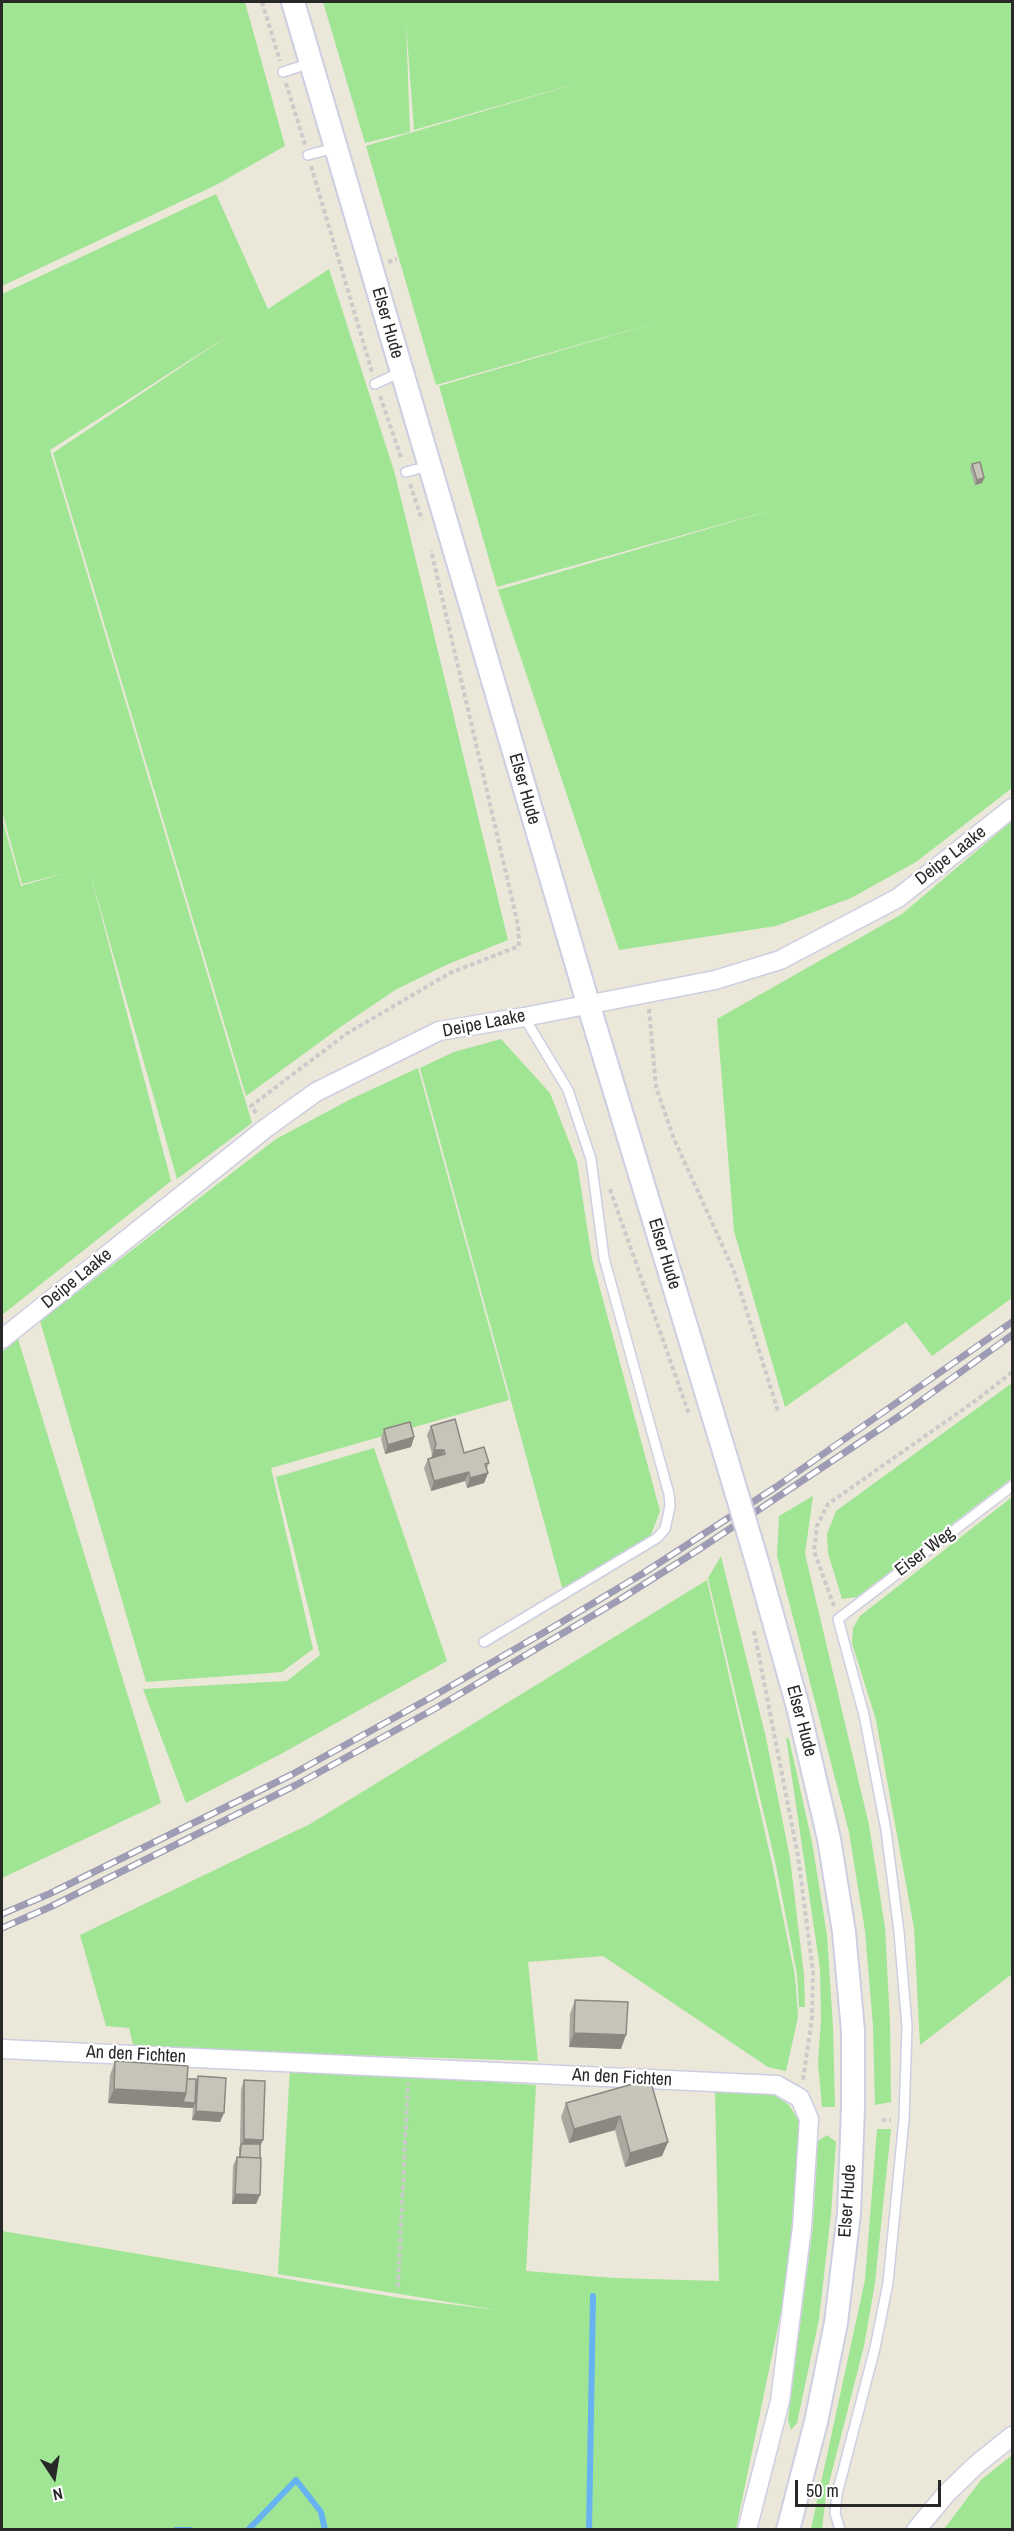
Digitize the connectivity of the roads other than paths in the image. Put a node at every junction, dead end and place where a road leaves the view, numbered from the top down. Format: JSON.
{"nodes":[{"id":1,"x":293,"y":2,"type":"edge"},
{"id":2,"x":311,"y":63,"type":"junction"},
{"id":3,"x":283,"y":72,"type":"road end"},
{"id":4,"x":336,"y":147,"type":"junction"},
{"id":5,"x":308,"y":155,"type":"road end"},
{"id":6,"x":401,"y":372,"type":"junction"},
{"id":7,"x":375,"y":384,"type":"road end"},
{"id":8,"x":429,"y":466,"type":"junction"},
{"id":9,"x":406,"y":472,"type":"road end"},
{"id":10,"x":1012,"y":808,"type":"edge"},
{"id":11,"x":588,"y":1003,"type":"junction"},
{"id":12,"x":524,"y":1017,"type":"junction"},
{"id":13,"x":2,"y":1339,"type":"edge"},
{"id":14,"x":1012,"y":1486,"type":"edge"},
{"id":15,"x":484,"y":1642,"type":"dead end"},
{"id":16,"x":2,"y":2049,"type":"edge"},
{"id":17,"x":1012,"y":2436,"type":"edge"},
{"id":18,"x":747,"y":2529,"type":"edge"},
{"id":19,"x":788,"y":2529,"type":"edge"},
{"id":20,"x":840,"y":2529,"type":"edge"},
{"id":21,"x":916,"y":2529,"type":"edge"}],
"edges":[{"from":1,"to":2,"type":"street","name":"Elser Hude"},
{"from":2,"to":3,"type":"lane"},
{"from":2,"to":4,"type":"street","name":"Elser Hude"},
{"from":4,"to":5,"type":"lane"},
{"from":4,"to":6,"type":"street","name":"Elser Hude"},
{"from":6,"to":7,"type":"lane"},
{"from":6,"to":8,"type":"street","name":"Elser Hude"},
{"from":8,"to":9,"type":"lane"},
{"from":8,"to":11,"type":"street","name":"Elser Hude"},
{"from":10,"to":11,"type":"street","name":"Deipe Laake"},
{"from":11,"to":12,"type":"street","name":"Deipe Laake"},
{"from":11,"to":19,"type":"street","name":"Elser Hude","bridge":true},
{"from":12,"to":13,"type":"street","name":"Deipe Laake"},
{"from":12,"to":15,"type":"lane"},
{"from":14,"to":20,"type":"lane","name":"Eiser Weg"},
{"from":16,"to":18,"type":"street","name":"An den Fichten"},
{"from":17,"to":21,"type":"street"}]}
